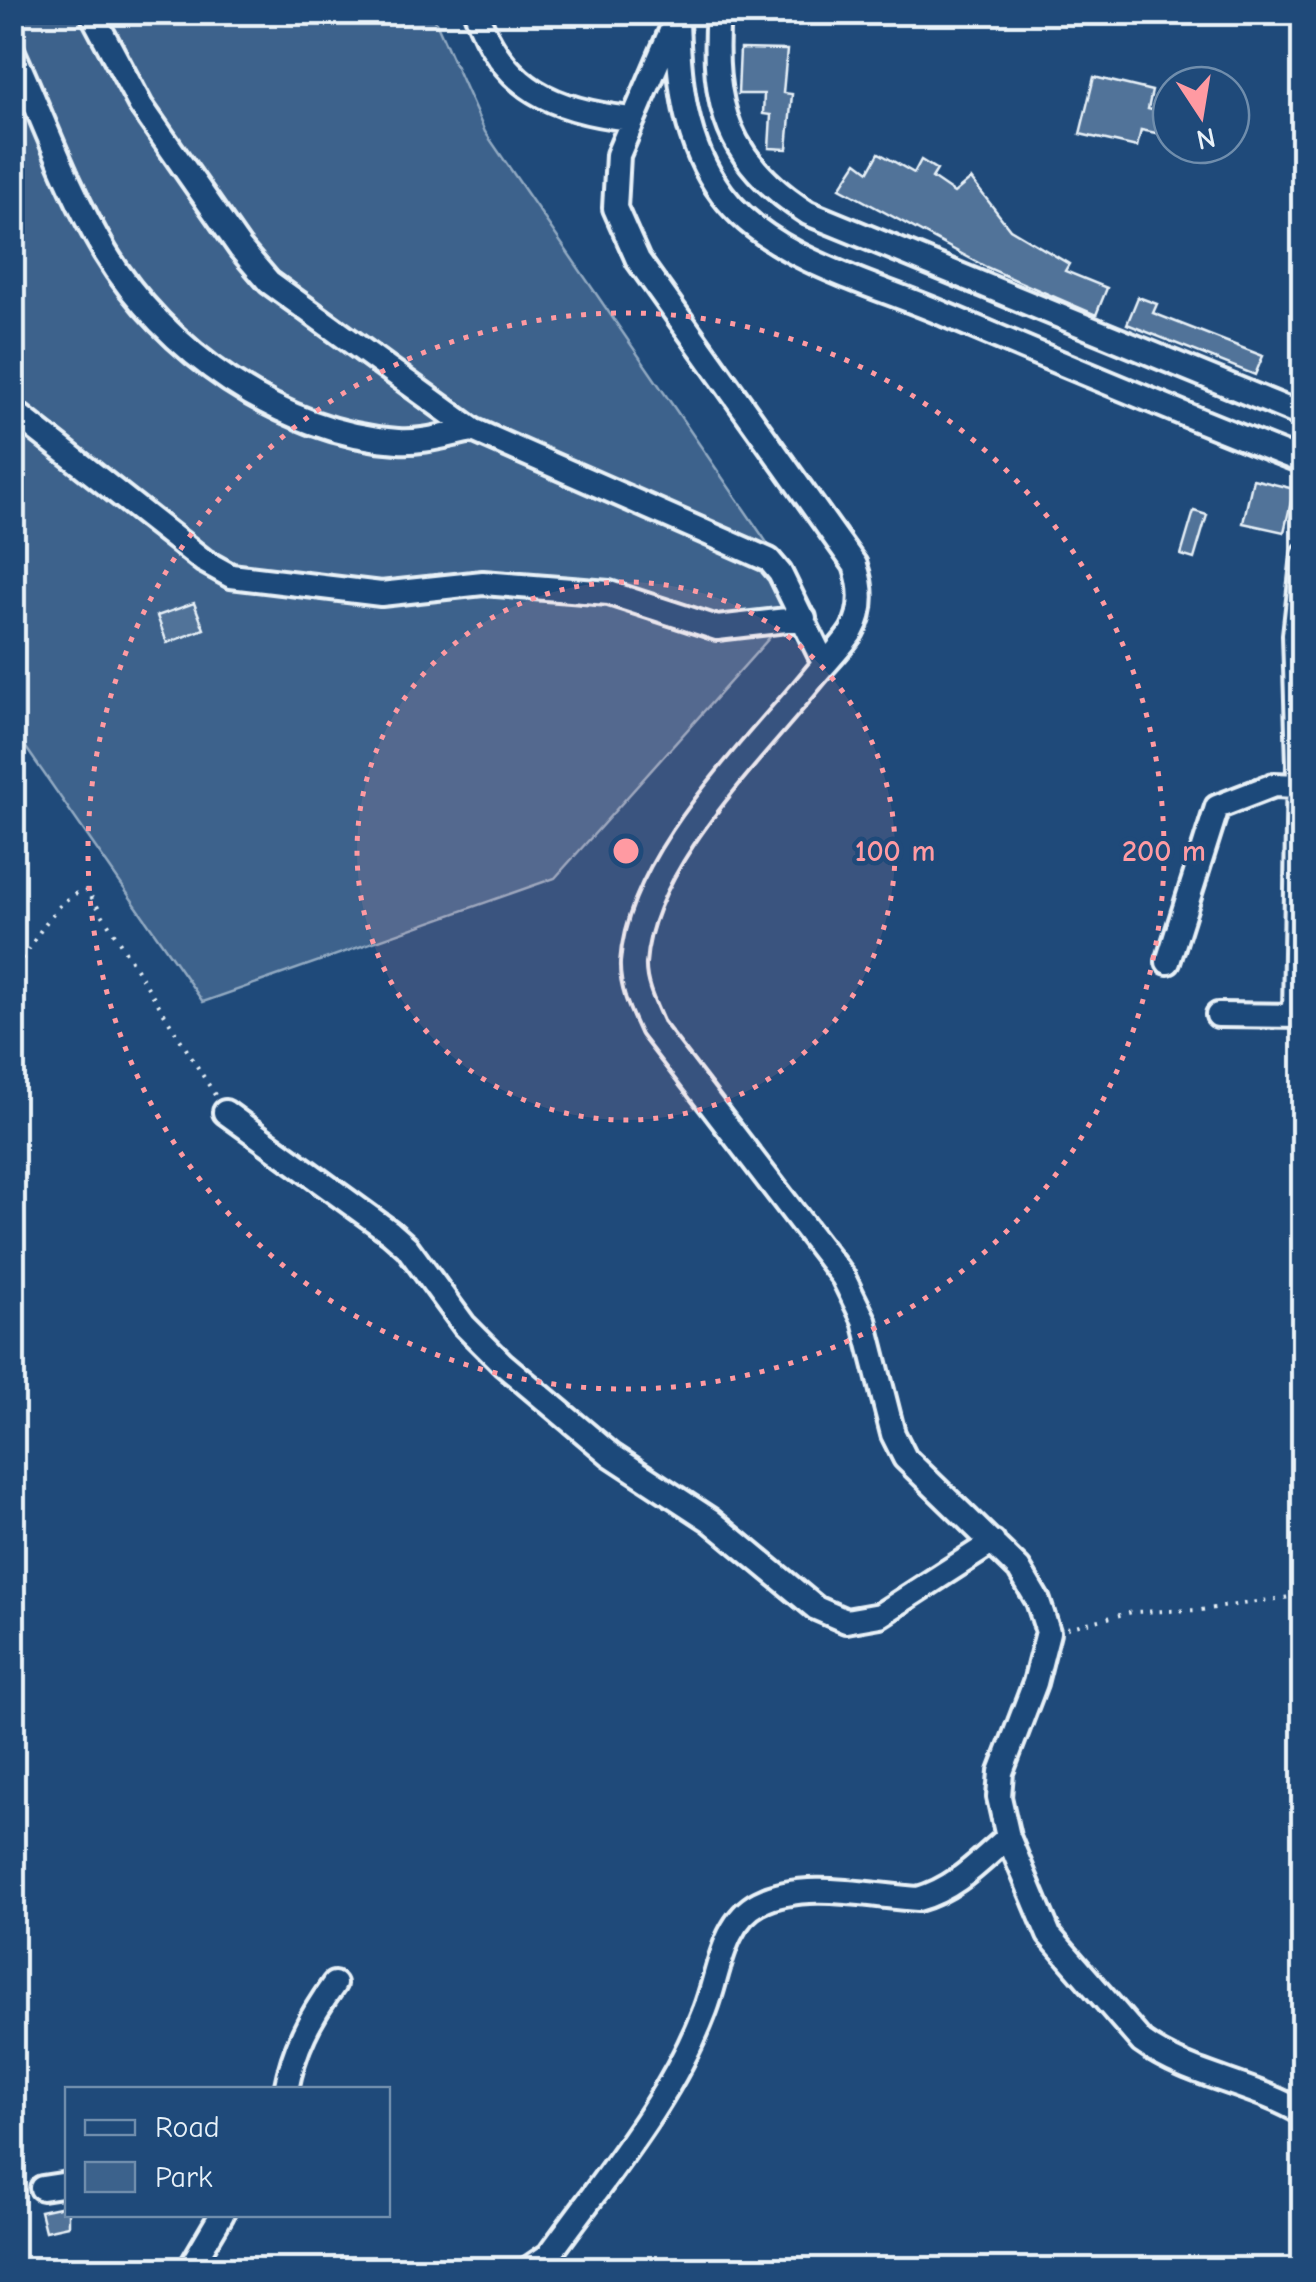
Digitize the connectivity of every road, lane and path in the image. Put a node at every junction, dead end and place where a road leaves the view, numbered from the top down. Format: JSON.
{"nodes":[{"id":1,"x":91,"y":12,"type":"edge"},
{"id":2,"x":476,"y":12,"type":"edge"},
{"id":3,"x":718,"y":12,"type":"edge"},
{"id":4,"x":678,"y":15,"type":"edge"},
{"id":5,"x":12,"y":50,"type":"edge"},
{"id":6,"x":631,"y":118,"type":"junction"},
{"id":7,"x":12,"y":410,"type":"edge"},
{"id":8,"x":1304,"y":416,"type":"edge"},
{"id":9,"x":474,"y":430,"type":"junction"},
{"id":10,"x":1304,"y":462,"type":"edge"},
{"id":11,"x":1304,"y":554,"type":"edge"},
{"id":12,"x":804,"y":618,"type":"junction"},
{"id":13,"x":824,"y":664,"type":"junction"},
{"id":14,"x":1300,"y":771,"type":"edge"},
{"id":15,"x":1168,"y":962,"type":"dead end"},
{"id":16,"x":12,"y":976,"type":"edge"},
{"id":17,"x":1218,"y":1015,"type":"dead end"},
{"id":18,"x":1299,"y":1016,"type":"edge"},
{"id":19,"x":225,"y":1112,"type":"joint"},
{"id":20,"x":993,"y":1542,"type":"junction"},
{"id":21,"x":1304,"y":1595,"type":"edge"},
{"id":22,"x":1048,"y":1632,"type":"junction"},
{"id":23,"x":1008,"y":1836,"type":"junction"},
{"id":24,"x":334,"y":1984,"type":"dead end"},
{"id":25,"x":287,"y":2087,"type":"edge"},
{"id":26,"x":1304,"y":2114,"type":"edge"},
{"id":27,"x":65,"y":2184,"type":"edge"},
{"id":28,"x":42,"y":2188,"type":"dead end"},
{"id":29,"x":220,"y":2217,"type":"edge"},
{"id":30,"x":189,"y":2270,"type":"edge"},
{"id":31,"x":527,"y":2270,"type":"edge"}],
"edges":[{"from":1,"to":9,"type":"street"},
{"from":2,"to":6,"type":"street"},
{"from":3,"to":8,"type":"street"},
{"from":4,"to":6,"type":"street"},
{"from":4,"to":10,"type":"street"},
{"from":5,"to":9,"type":"street"},
{"from":6,"to":13,"type":"street"},
{"from":7,"to":12,"type":"street"},
{"from":9,"to":12,"type":"street"},
{"from":11,"to":14,"type":"street"},
{"from":12,"to":13,"type":"street"},
{"from":13,"to":20,"type":"street"},
{"from":14,"to":15,"type":"street"},
{"from":14,"to":18,"type":"street"},
{"from":16,"to":19,"type":"path"},
{"from":17,"to":18,"type":"street"},
{"from":19,"to":20,"type":"street"},
{"from":20,"to":22,"type":"street"},
{"from":21,"to":22,"type":"path"},
{"from":22,"to":23,"type":"street"},
{"from":23,"to":26,"type":"street"},
{"from":23,"to":31,"type":"street"},
{"from":24,"to":25,"type":"street"},
{"from":27,"to":28,"type":"street"},
{"from":29,"to":30,"type":"street"}]}
